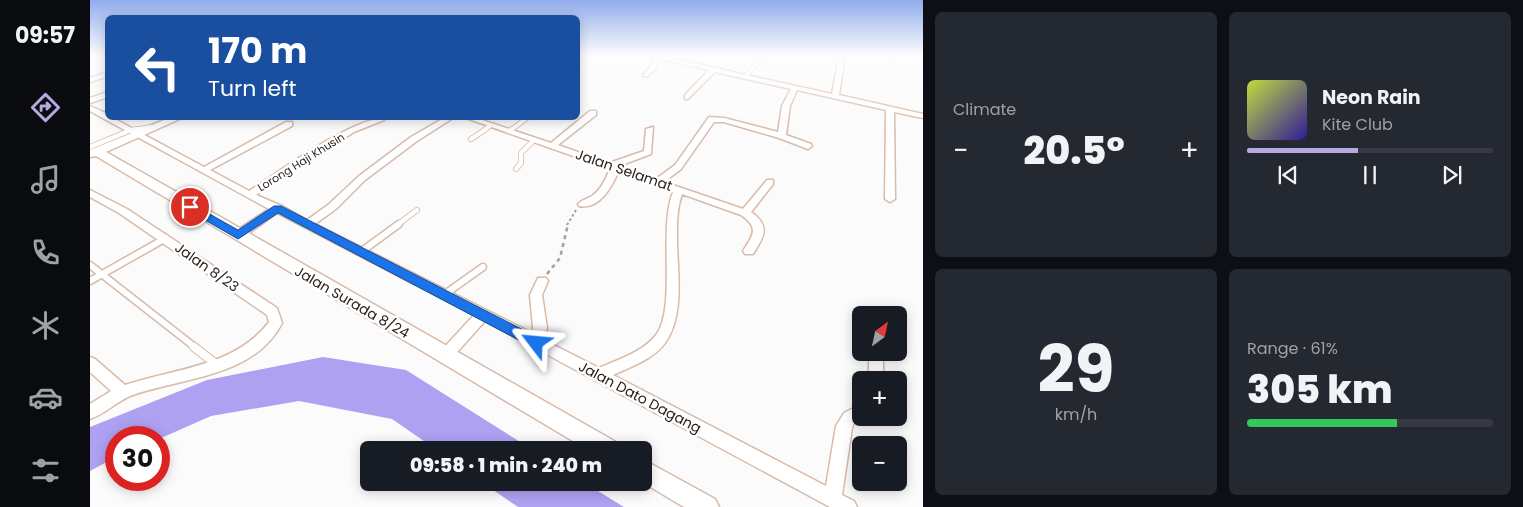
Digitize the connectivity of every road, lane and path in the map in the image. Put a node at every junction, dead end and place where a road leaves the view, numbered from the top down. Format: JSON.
{"nodes":[{"id":1,"x":704,"y":80,"type":"edge"},
{"id":2,"x":762,"y":80,"type":"edge"},
{"id":3,"x":838,"y":80,"type":"edge"},
{"id":4,"x":795,"y":87,"type":"junction"},
{"id":5,"x":105,"y":95,"type":"edge"},
{"id":6,"x":835,"y":96,"type":"junction"},
{"id":7,"x":688,"y":98,"type":"dead end"},
{"id":8,"x":90,"y":101,"type":"edge"},
{"id":9,"x":90,"y":108,"type":"edge"},
{"id":10,"x":890,"y":108,"type":"junction"},
{"id":11,"x":593,"y":113,"type":"dead end"},
{"id":12,"x":105,"y":115,"type":"edge"},
{"id":13,"x":923,"y":116,"type":"edge"},
{"id":14,"x":114,"y":120,"type":"edge"},
{"id":15,"x":173,"y":120,"type":"edge"},
{"id":16,"x":376,"y":120,"type":"edge"},
{"id":17,"x":446,"y":120,"type":"edge"},
{"id":18,"x":476,"y":120,"type":"edge"},
{"id":19,"x":524,"y":120,"type":"edge"},
{"id":20,"x":289,"y":124,"type":"dead end"},
{"id":21,"x":491,"y":125,"type":"junction"},
{"id":22,"x":650,"y":129,"type":"dead end"},
{"id":23,"x":509,"y":131,"type":"junction"},
{"id":24,"x":134,"y":132,"type":"junction"},
{"id":25,"x":782,"y":136,"type":"junction"},
{"id":26,"x":471,"y":139,"type":"dead end"},
{"id":27,"x":534,"y":140,"type":"junction"},
{"id":28,"x":552,"y":146,"type":"junction"},
{"id":29,"x":808,"y":146,"type":"dead end"},
{"id":30,"x":92,"y":151,"type":"edge"},
{"id":31,"x":612,"y":166,"type":"junction"},
{"id":32,"x":516,"y":169,"type":"dead end"},
{"id":33,"x":204,"y":170,"type":"junction"},
{"id":34,"x":658,"y":182,"type":"junction"},
{"id":35,"x":770,"y":182,"type":"dead end"},
{"id":36,"x":679,"y":189,"type":"junction"},
{"id":37,"x":90,"y":193,"type":"edge"},
{"id":38,"x":249,"y":195,"type":"junction"},
{"id":39,"x":890,"y":199,"type":"dead end"},
{"id":40,"x":583,"y":204,"type":"joint"},
{"id":41,"x":278,"y":208,"type":"junction"},
{"id":42,"x":418,"y":210,"type":"dead end"},
{"id":43,"x":745,"y":213,"type":"junction"},
{"id":44,"x":308,"y":224,"type":"junction"},
{"id":45,"x":238,"y":235,"type":"junction"},
{"id":46,"x":166,"y":238,"type":"junction"},
{"id":47,"x":362,"y":251,"type":"junction"},
{"id":48,"x":749,"y":251,"type":"dead end"},
{"id":49,"x":90,"y":265,"type":"edge"},
{"id":50,"x":483,"y":267,"type":"dead end"},
{"id":51,"x":102,"y":274,"type":"junction"},
{"id":52,"x":90,"y":280,"type":"edge"},
{"id":53,"x":542,"y":281,"type":"joint"},
{"id":54,"x":445,"y":294,"type":"junction"},
{"id":55,"x":483,"y":314,"type":"junction"},
{"id":56,"x":536,"y":343,"type":"junction"},
{"id":57,"x":446,"y":356,"type":"junction"},
{"id":58,"x":90,"y":362,"type":"edge"},
{"id":59,"x":217,"y":365,"type":"junction"},
{"id":60,"x":600,"y":376,"type":"junction"},
{"id":61,"x":122,"y":392,"type":"junction"},
{"id":62,"x":90,"y":412,"type":"edge"},
{"id":63,"x":852,"y":416,"type":"edge"},
{"id":64,"x":592,"y":441,"type":"edge"},
{"id":65,"x":652,"y":476,"type":"edge"},
{"id":66,"x":834,"y":499,"type":"junction"},
{"id":67,"x":707,"y":507,"type":"edge"},
{"id":68,"x":848,"y":507,"type":"edge"}],
"edges":[{"from":1,"to":7,"type":"street"},
{"from":2,"to":4,"type":"street"},
{"from":3,"to":6,"type":"street"},
{"from":4,"to":6,"type":"street"},
{"from":4,"to":25,"type":"street"},
{"from":5,"to":8,"type":"street"},
{"from":6,"to":10,"type":"street"},
{"from":9,"to":12,"type":"street","name":"Jalan Dato Dagang"},
{"from":10,"to":13,"type":"street"},
{"from":10,"to":39,"type":"street"},
{"from":11,"to":28,"type":"street"},
{"from":14,"to":24,"type":"street","name":"Jalan Dato Dagang"},
{"from":15,"to":24,"type":"street"},
{"from":16,"to":38,"type":"street","name":"Lorong Haji Khusin"},
{"from":17,"to":44,"type":"street"},
{"from":18,"to":21,"type":"street","name":"Jalan Selamat"},
{"from":19,"to":23,"type":"lane"},
{"from":20,"to":33,"type":"street"},
{"from":21,"to":23,"type":"street","name":"Jalan Selamat"},
{"from":21,"to":26,"type":"lane"},
{"from":22,"to":31,"type":"street"},
{"from":23,"to":27,"type":"street","name":"Jalan Selamat"},
{"from":24,"to":30,"type":"street"},
{"from":24,"to":33,"type":"street","name":"Jalan Dato Dagang"},
{"from":25,"to":29,"type":"street"},
{"from":25,"to":34,"type":"street"},
{"from":27,"to":28,"type":"street","name":"Jalan Selamat"},
{"from":27,"to":32,"type":"lane"},
{"from":28,"to":31,"type":"street","name":"Jalan Selamat"},
{"from":30,"to":45,"type":"street","name":"Jalan Surada 8/24"},
{"from":31,"to":34,"type":"street","name":"Jalan Selamat"},
{"from":31,"to":40,"type":"street"},
{"from":33,"to":38,"type":"street","name":"Jalan Dato Dagang"},
{"from":34,"to":36,"type":"street","name":"Jalan Selamat"},
{"from":35,"to":43,"type":"street"},
{"from":36,"to":43,"type":"street"},
{"from":36,"to":60,"type":"street","name":"Jalan Selamat"},
{"from":37,"to":46,"type":"street","name":"Jalan 8/23"},
{"from":38,"to":41,"type":"street","name":"Jalan Dato Dagang"},
{"from":40,"to":53,"type":"path"},
{"from":41,"to":44,"type":"street","name":"Jalan Dato Dagang"},
{"from":41,"to":45,"type":"street"},
{"from":42,"to":47,"type":"lane"},
{"from":43,"to":48,"type":"street"},
{"from":44,"to":47,"type":"street","name":"Jalan Dato Dagang"},
{"from":45,"to":57,"type":"street","name":"Jalan Surada 8/24"},
{"from":46,"to":51,"type":"lane"},
{"from":46,"to":59,"type":"street","name":"Jalan 8/23"},
{"from":47,"to":54,"type":"street","name":"Jalan Dato Dagang"},
{"from":49,"to":51,"type":"lane"},
{"from":50,"to":54,"type":"lane"},
{"from":51,"to":52,"type":"lane"},
{"from":51,"to":59,"type":"lane"},
{"from":53,"to":56,"type":"street"},
{"from":54,"to":55,"type":"street","name":"Jalan Dato Dagang"},
{"from":55,"to":56,"type":"street","name":"Jalan Dato Dagang"},
{"from":55,"to":57,"type":"street"},
{"from":56,"to":60,"type":"street","name":"Jalan Dato Dagang"},
{"from":57,"to":64,"type":"street","name":"Jalan Surada 8/24"},
{"from":58,"to":61,"type":"street"},
{"from":59,"to":61,"type":"street"},
{"from":60,"to":66,"type":"street","name":"Jalan Dato Dagang"},
{"from":61,"to":62,"type":"street"},
{"from":63,"to":66,"type":"street"},
{"from":65,"to":67,"type":"street"},
{"from":66,"to":68,"type":"street","name":"Jalan Dato Dagang"}]}
